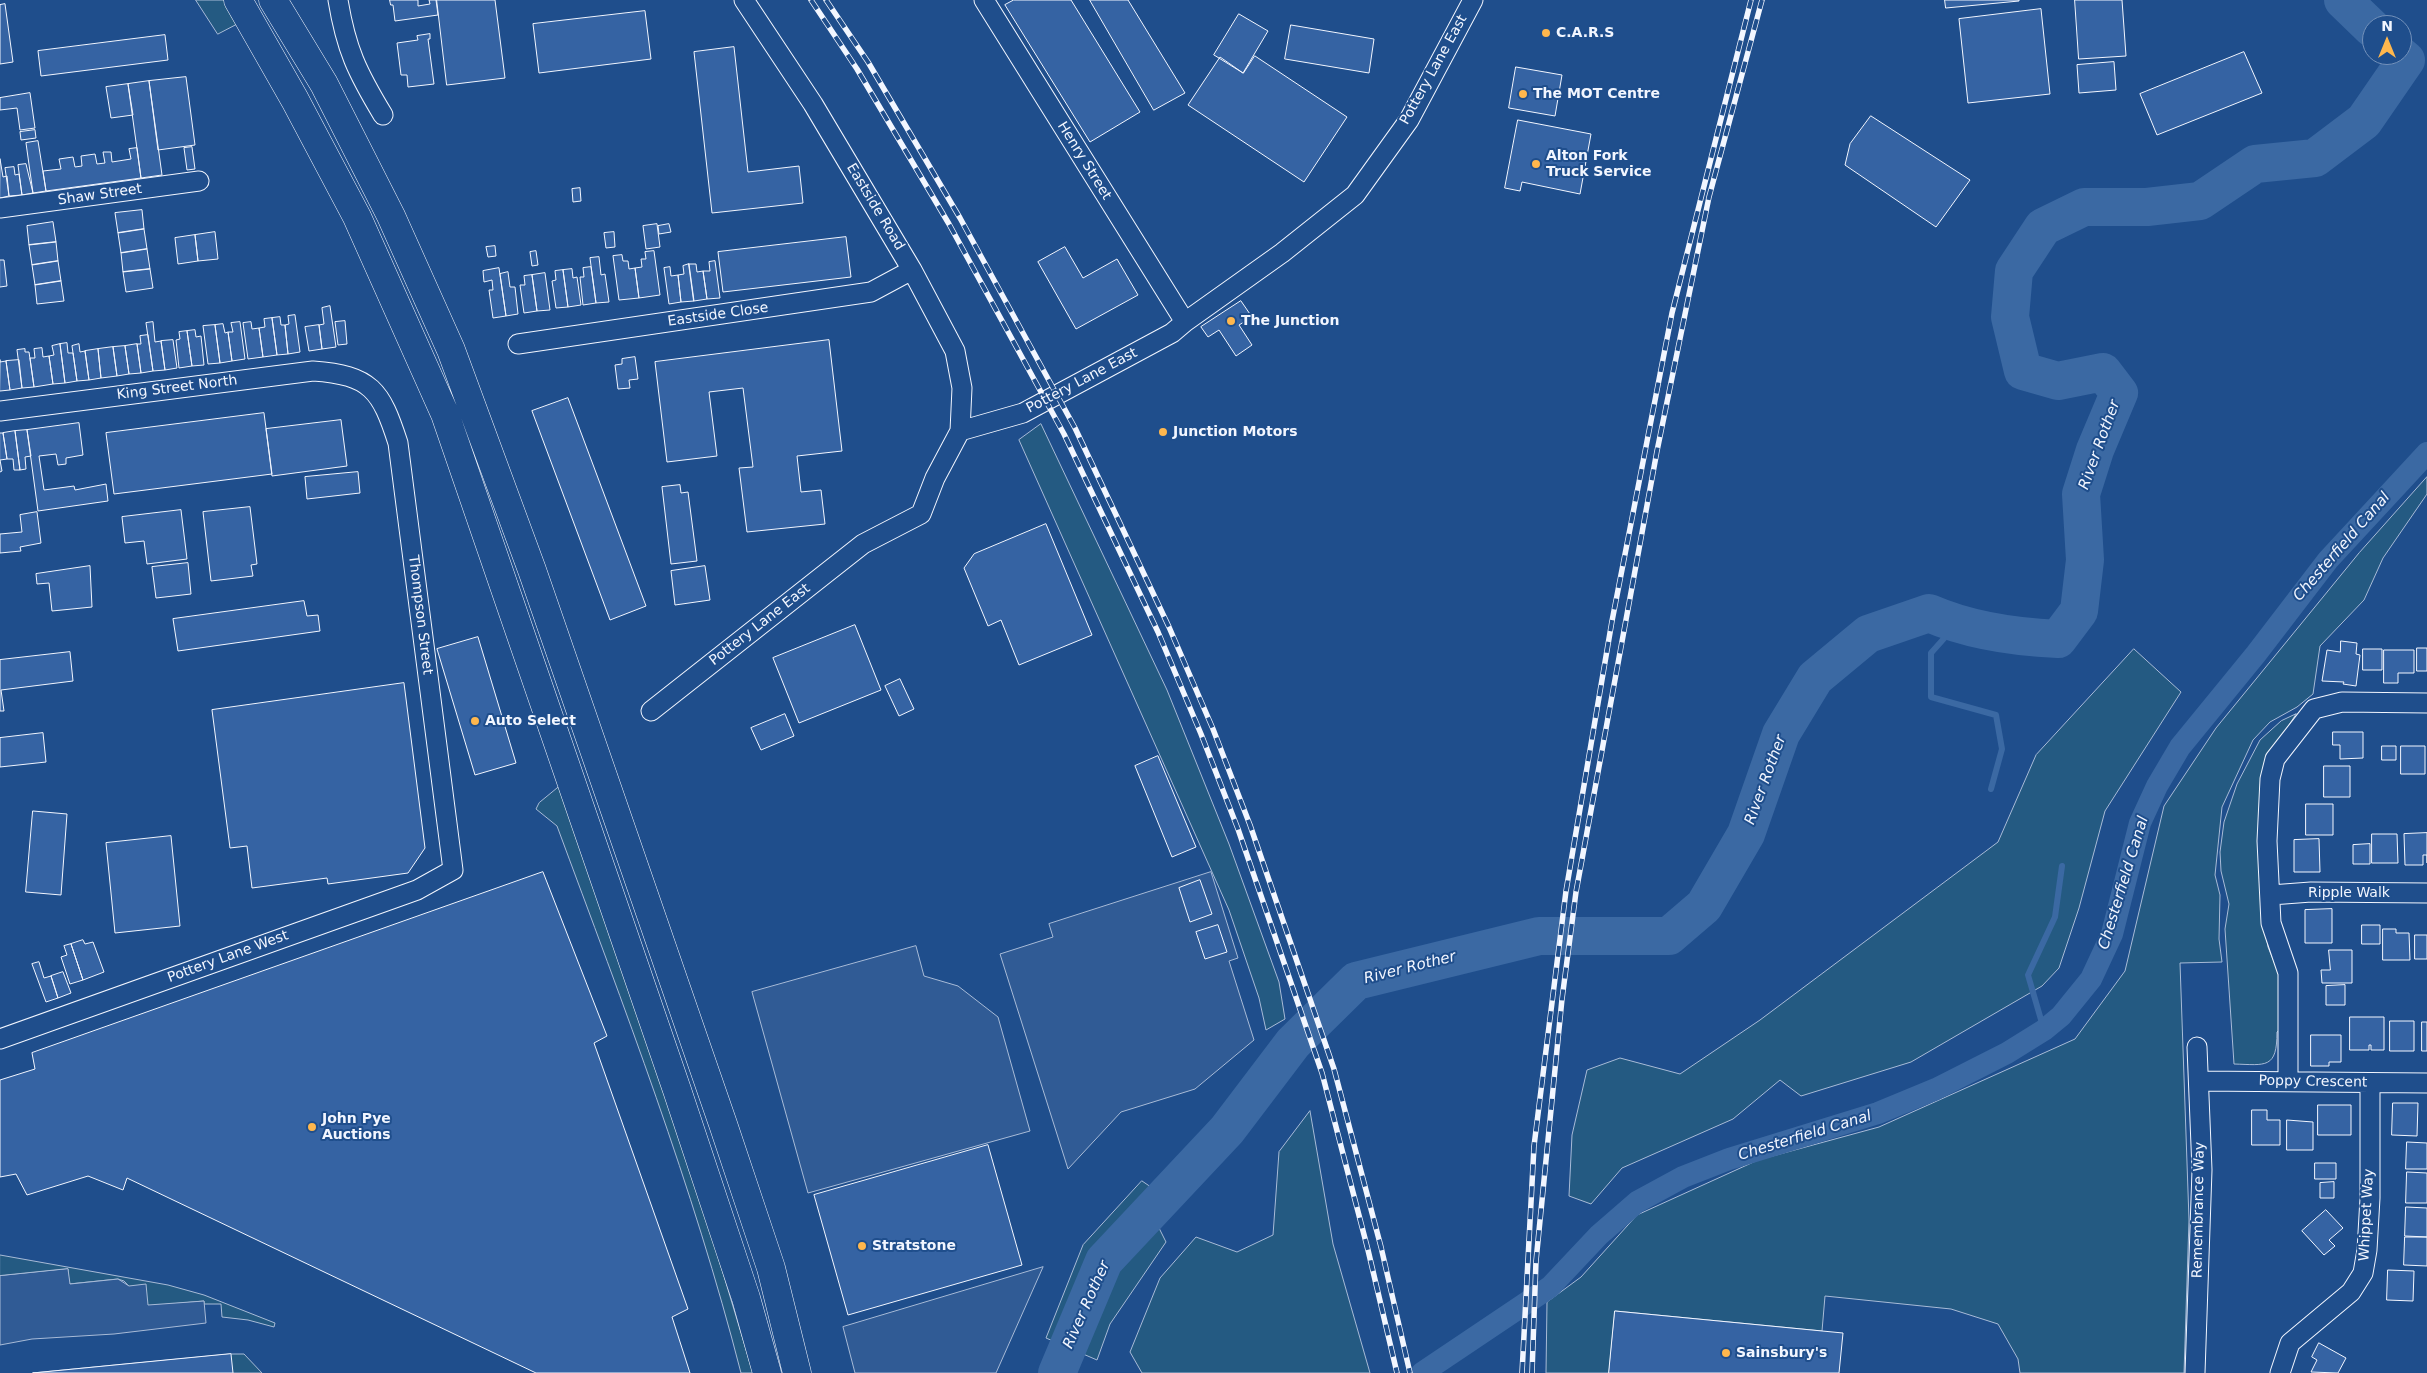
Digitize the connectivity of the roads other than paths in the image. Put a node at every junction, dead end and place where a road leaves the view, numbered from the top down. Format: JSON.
{"nodes":[{"id":1,"x":238,"y":0,"type":"edge"},
{"id":2,"x":273,"y":0,"type":"edge"},
{"id":3,"x":338,"y":0,"type":"edge"},
{"id":4,"x":744,"y":0,"type":"edge"},
{"id":5,"x":984,"y":0,"type":"edge"},
{"id":6,"x":1472,"y":0,"type":"edge"},
{"id":7,"x":383,"y":114,"type":"dead end"},
{"id":8,"x":200,"y":181,"type":"dead end"},
{"id":9,"x":0,"y":208,"type":"edge"},
{"id":10,"x":912,"y":270,"type":"junction"},
{"id":11,"x":1185,"y":322,"type":"junction"},
{"id":12,"x":518,"y":344,"type":"dead end"},
{"id":13,"x":353,"y":377,"type":"joint"},
{"id":14,"x":0,"y":412,"type":"edge"},
{"id":15,"x":960,"y":431,"type":"junction"},
{"id":16,"x":2427,"y":702,"type":"edge"},
{"id":17,"x":651,"y":711,"type":"dead end"},
{"id":18,"x":453,"y":870,"type":"joint"},
{"id":19,"x":2427,"y":893,"type":"edge"},
{"id":20,"x":2270,"y":895,"type":"junction"},
{"id":21,"x":0,"y":1040,"type":"edge"},
{"id":22,"x":2197,"y":1047,"type":"dead end"},
{"id":23,"x":2288,"y":1080,"type":"junction"},
{"id":24,"x":2200,"y":1081,"type":"junction"},
{"id":25,"x":2370,"y":1083,"type":"junction"},
{"id":26,"x":2427,"y":1083,"type":"edge"},
{"id":27,"x":767,"y":1373,"type":"edge"},
{"id":28,"x":797,"y":1373,"type":"edge"},
{"id":29,"x":2195,"y":1373,"type":"edge"},
{"id":30,"x":2280,"y":1373,"type":"edge"}],
"edges":[{"from":1,"to":27,"type":"highway"},
{"from":2,"to":28,"type":"highway"},
{"from":3,"to":7,"type":"street"},
{"from":4,"to":10,"type":"street","name":"Eastside Road"},
{"from":5,"to":11,"type":"street","name":"Henry Street"},
{"from":6,"to":11,"type":"street","name":"Pottery Lane East"},
{"from":8,"to":9,"type":"street","name":"Shaw Street"},
{"from":10,"to":12,"type":"street","name":"Eastside Close"},
{"from":10,"to":15,"type":"street","name":"Eastside Road"},
{"from":11,"to":15,"type":"street","name":"Pottery Lane East"},
{"from":13,"to":14,"type":"street","name":"King Street North"},
{"from":13,"to":18,"type":"street","name":"Thompson Street"},
{"from":15,"to":17,"type":"street","name":"Pottery Lane East"},
{"from":16,"to":20,"type":"street"},
{"from":18,"to":21,"type":"street","name":"Pottery Lane West"},
{"from":19,"to":20,"type":"street","name":"Ripple Walk"},
{"from":20,"to":23,"type":"street"},
{"from":22,"to":24,"type":"street","name":"Remembrance Way"},
{"from":23,"to":24,"type":"street","name":"Poppy Crescent"},
{"from":23,"to":25,"type":"street","name":"Poppy Crescent"},
{"from":24,"to":29,"type":"street","name":"Remembrance Way"},
{"from":25,"to":26,"type":"street","name":"Poppy Crescent"},
{"from":25,"to":30,"type":"street","name":"Whippet Way"}]}
